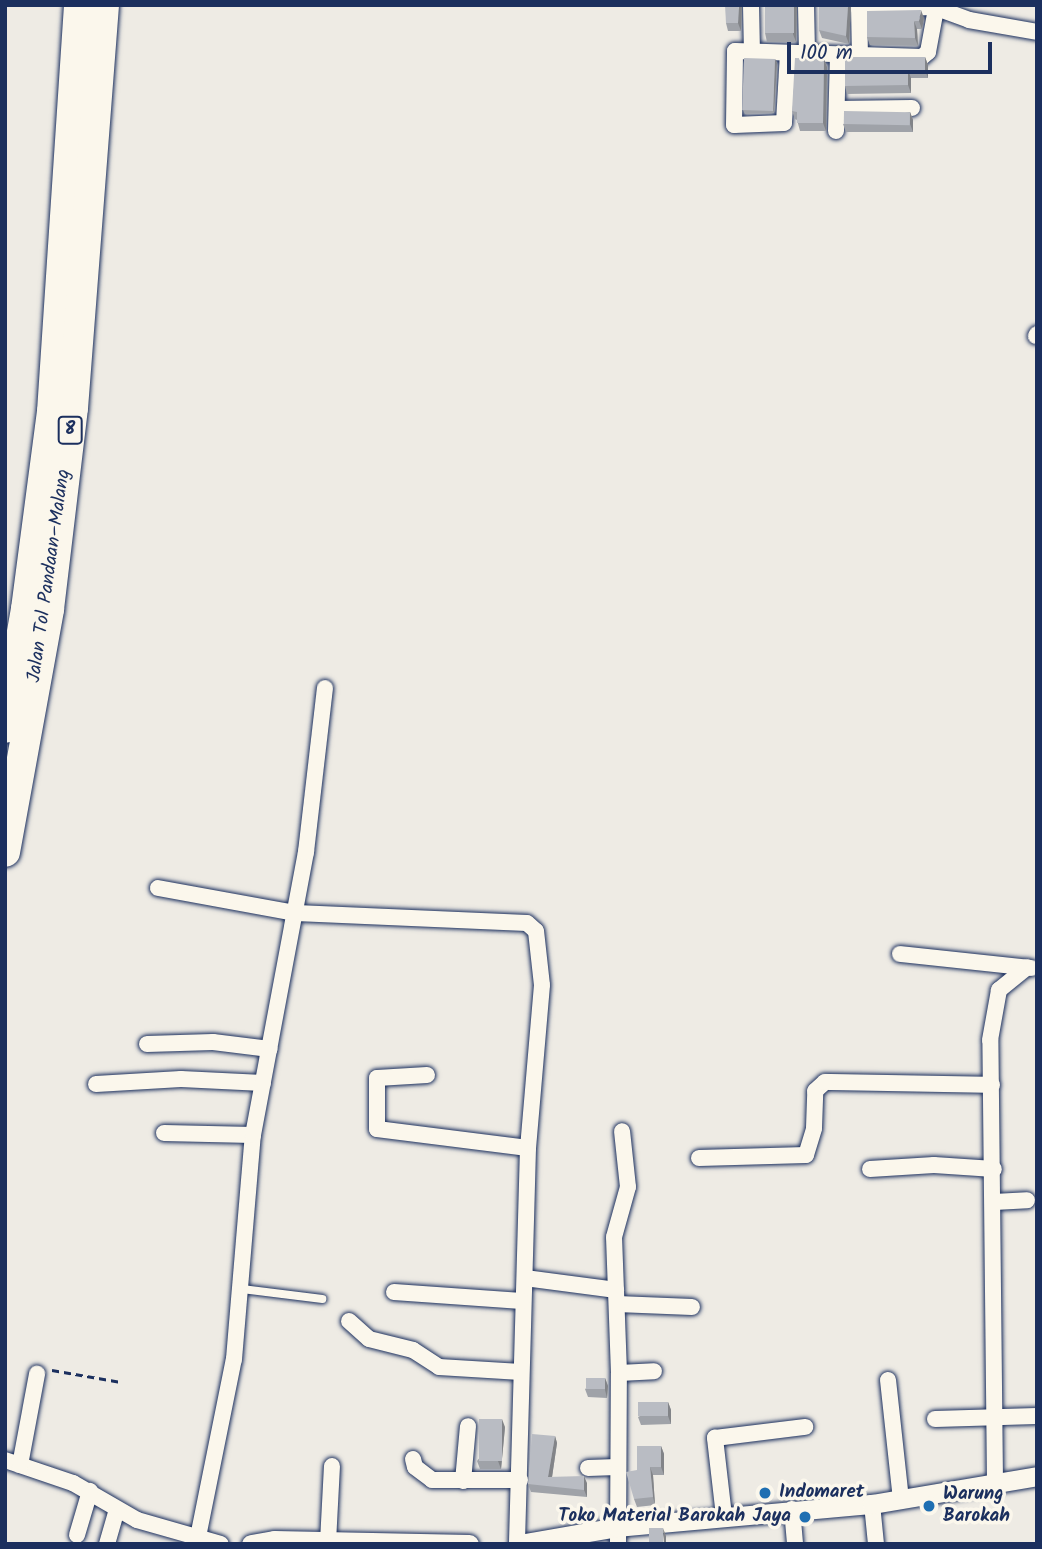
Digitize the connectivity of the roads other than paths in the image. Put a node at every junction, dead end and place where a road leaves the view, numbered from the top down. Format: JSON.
{"nodes":[{"id":1,"x":79,"y":5,"type":"edge"},
{"id":2,"x":104,"y":5,"type":"edge"},
{"id":3,"x":751,"y":5,"type":"edge"},
{"id":4,"x":806,"y":5,"type":"edge"},
{"id":5,"x":959,"y":5,"type":"edge"},
{"id":6,"x":859,"y":7,"type":"edge"},
{"id":7,"x":936,"y":9,"type":"junction"},
{"id":8,"x":969,"y":20,"type":"junction"},
{"id":9,"x":1037,"y":32,"type":"edge"},
{"id":10,"x":752,"y":51,"type":"junction"},
{"id":11,"x":788,"y":53,"type":"junction"},
{"id":12,"x":807,"y":54,"type":"junction"},
{"id":13,"x":838,"y":56,"type":"junction"},
{"id":14,"x":860,"y":57,"type":"junction"},
{"id":15,"x":912,"y":108,"type":"dead end"},
{"id":16,"x":837,"y":109,"type":"junction"},
{"id":17,"x":836,"y":131,"type":"dead end"},
{"id":18,"x":325,"y":688,"type":"dead end"},
{"id":19,"x":5,"y":728,"type":"edge"},
{"id":20,"x":5,"y":852,"type":"edge"},
{"id":21,"x":158,"y":888,"type":"dead end"},
{"id":22,"x":296,"y":912,"type":"junction"},
{"id":23,"x":900,"y":954,"type":"dead end"},
{"id":24,"x":1032,"y":968,"type":"edge"},
{"id":25,"x":147,"y":1044,"type":"dead end"},
{"id":26,"x":270,"y":1049,"type":"junction"},
{"id":27,"x":427,"y":1075,"type":"dead end"},
{"id":28,"x":263,"y":1083,"type":"junction"},
{"id":29,"x":96,"y":1084,"type":"dead end"},
{"id":30,"x":992,"y":1085,"type":"junction"},
{"id":31,"x":622,"y":1131,"type":"dead end"},
{"id":32,"x":164,"y":1133,"type":"dead end"},
{"id":33,"x":253,"y":1135,"type":"junction"},
{"id":34,"x":528,"y":1148,"type":"junction"},
{"id":35,"x":699,"y":1158,"type":"dead end"},
{"id":36,"x":870,"y":1169,"type":"dead end"},
{"id":37,"x":994,"y":1169,"type":"junction"},
{"id":38,"x":1027,"y":1200,"type":"dead end"},
{"id":39,"x":995,"y":1202,"type":"junction"},
{"id":40,"x":525,"y":1278,"type":"junction"},
{"id":41,"x":242,"y":1289,"type":"junction"},
{"id":42,"x":394,"y":1292,"type":"dead end"},
{"id":43,"x":616,"y":1297,"type":"junction"},
{"id":44,"x":322,"y":1299,"type":"dead end"},
{"id":45,"x":522,"y":1301,"type":"junction"},
{"id":46,"x":692,"y":1307,"type":"dead end"},
{"id":47,"x":348,"y":1321,"type":"dead end"},
{"id":48,"x":654,"y":1371,"type":"dead end"},
{"id":49,"x":522,"y":1372,"type":"junction"},
{"id":50,"x":619,"y":1373,"type":"junction"},
{"id":51,"x":37,"y":1374,"type":"road end"},
{"id":52,"x":888,"y":1380,"type":"dead end"},
{"id":53,"x":1037,"y":1416,"type":"edge"},
{"id":54,"x":993,"y":1418,"type":"junction"},
{"id":55,"x":935,"y":1419,"type":"dead end"},
{"id":56,"x":468,"y":1426,"type":"dead end"},
{"id":57,"x":805,"y":1427,"type":"dead end"},
{"id":58,"x":413,"y":1459,"type":"dead end"},
{"id":59,"x":13,"y":1463,"type":"edge"},
{"id":60,"x":332,"y":1466,"type":"dead end"},
{"id":61,"x":617,"y":1467,"type":"junction"},
{"id":62,"x":587,"y":1468,"type":"dead end"},
{"id":63,"x":1037,"y":1476,"type":"edge"},
{"id":64,"x":520,"y":1480,"type":"junction"},
{"id":65,"x":463,"y":1481,"type":"junction"},
{"id":66,"x":995,"y":1481,"type":"junction"},
{"id":67,"x":90,"y":1491,"type":"junction"},
{"id":68,"x":901,"y":1500,"type":"junction"},
{"id":69,"x":872,"y":1504,"type":"junction"},
{"id":70,"x":793,"y":1509,"type":"junction"},
{"id":71,"x":117,"y":1510,"type":"junction"},
{"id":72,"x":724,"y":1516,"type":"junction"},
{"id":73,"x":77,"y":1535,"type":"dead end"},
{"id":74,"x":617,"y":1536,"type":"edge"},
{"id":75,"x":198,"y":1538,"type":"junction"},
{"id":76,"x":338,"y":1543,"type":"edge"},
{"id":77,"x":107,"y":1544,"type":"edge"},
{"id":78,"x":221,"y":1544,"type":"edge"},
{"id":79,"x":251,"y":1544,"type":"edge"},
{"id":80,"x":469,"y":1544,"type":"edge"},
{"id":81,"x":518,"y":1544,"type":"edge"},
{"id":82,"x":795,"y":1544,"type":"edge"},
{"id":83,"x":876,"y":1544,"type":"edge"}],
"edges":[{"from":1,"to":19,"type":"highway","name":"Jalan Tol Pandaan–Malang","number":"8"},
{"from":2,"to":20,"type":"highway","name":"Jalan Tol Pandaan–Malang","number":"8"},
{"from":3,"to":10,"type":"street"},
{"from":4,"to":12,"type":"street"},
{"from":5,"to":8,"type":"street"},
{"from":6,"to":7,"type":"street"},
{"from":6,"to":14,"type":"street"},
{"from":7,"to":8,"type":"street"},
{"from":7,"to":14,"type":"street"},
{"from":8,"to":9,"type":"street"},
{"from":10,"to":11,"type":"street"},
{"from":10,"to":11,"type":"street"},
{"from":11,"to":12,"type":"street"},
{"from":12,"to":13,"type":"street"},
{"from":13,"to":14,"type":"street"},
{"from":13,"to":16,"type":"street"},
{"from":15,"to":16,"type":"street"},
{"from":16,"to":17,"type":"street"},
{"from":18,"to":22,"type":"street"},
{"from":21,"to":22,"type":"street"},
{"from":22,"to":26,"type":"street"},
{"from":22,"to":34,"type":"street"},
{"from":23,"to":24,"type":"street"},
{"from":24,"to":30,"type":"street"},
{"from":25,"to":26,"type":"street"},
{"from":26,"to":28,"type":"street"},
{"from":27,"to":34,"type":"street"},
{"from":28,"to":29,"type":"street"},
{"from":28,"to":33,"type":"street"},
{"from":30,"to":35,"type":"street"},
{"from":30,"to":37,"type":"street"},
{"from":31,"to":43,"type":"street"},
{"from":32,"to":33,"type":"street"},
{"from":33,"to":41,"type":"street"},
{"from":34,"to":40,"type":"street"},
{"from":36,"to":37,"type":"street"},
{"from":37,"to":39,"type":"street"},
{"from":38,"to":39,"type":"street"},
{"from":39,"to":54,"type":"street"},
{"from":40,"to":43,"type":"street"},
{"from":40,"to":45,"type":"street"},
{"from":41,"to":44,"type":"lane"},
{"from":41,"to":75,"type":"street"},
{"from":42,"to":45,"type":"street"},
{"from":43,"to":46,"type":"street"},
{"from":43,"to":50,"type":"street"},
{"from":45,"to":49,"type":"street"},
{"from":47,"to":49,"type":"street"},
{"from":48,"to":50,"type":"street"},
{"from":49,"to":64,"type":"street"},
{"from":50,"to":61,"type":"street"},
{"from":51,"to":59,"type":"street"},
{"from":52,"to":68,"type":"street"},
{"from":53,"to":54,"type":"street"},
{"from":54,"to":55,"type":"street"},
{"from":54,"to":66,"type":"street"},
{"from":56,"to":65,"type":"street"},
{"from":57,"to":72,"type":"street"},
{"from":58,"to":65,"type":"street"},
{"from":59,"to":67,"type":"street"},
{"from":60,"to":76,"type":"street"},
{"from":61,"to":62,"type":"street"},
{"from":61,"to":74,"type":"street"},
{"from":63,"to":66,"type":"street"},
{"from":64,"to":65,"type":"street"},
{"from":64,"to":81,"type":"street"},
{"from":66,"to":68,"type":"street"},
{"from":67,"to":71,"type":"street"},
{"from":67,"to":73,"type":"street"},
{"from":68,"to":69,"type":"street"},
{"from":69,"to":70,"type":"street"},
{"from":69,"to":83,"type":"street"},
{"from":70,"to":72,"type":"street"},
{"from":70,"to":82,"type":"street"},
{"from":71,"to":75,"type":"street"},
{"from":71,"to":77,"type":"street"},
{"from":72,"to":74,"type":"street"},
{"from":74,"to":81,"type":"street"},
{"from":75,"to":78,"type":"street"},
{"from":76,"to":79,"type":"street"},
{"from":76,"to":80,"type":"street"}]}
